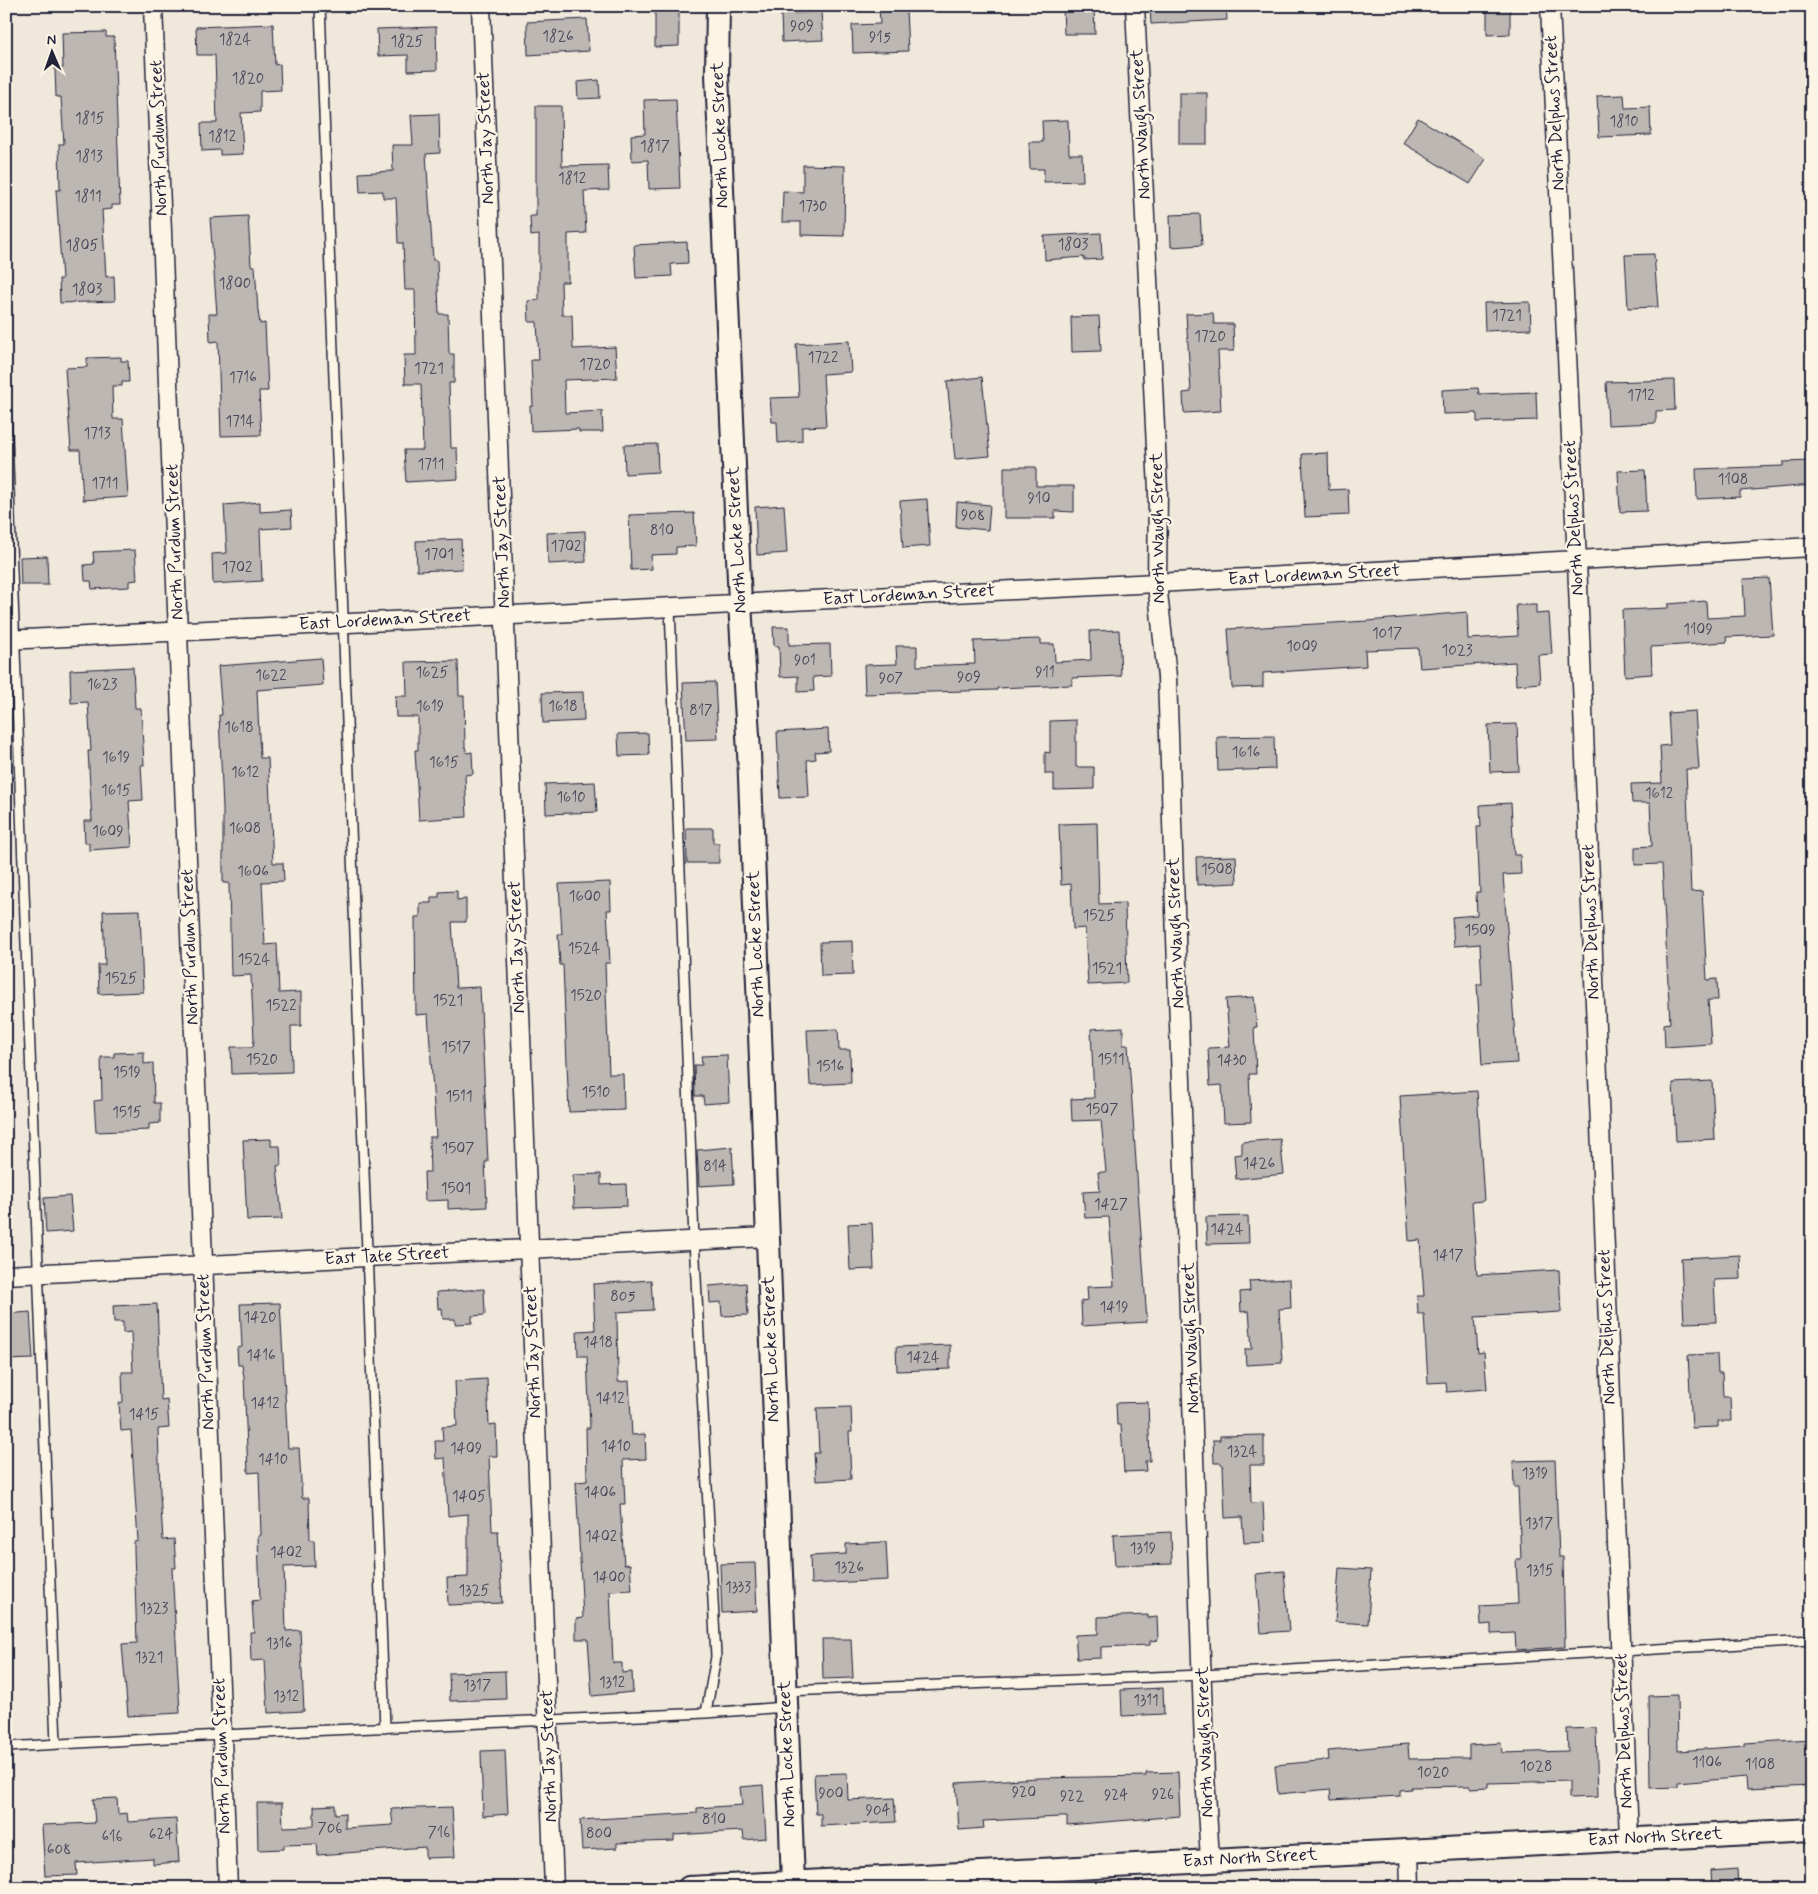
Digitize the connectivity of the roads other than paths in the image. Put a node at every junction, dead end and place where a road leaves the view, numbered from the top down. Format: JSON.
{"nodes":[{"id":1,"x":154,"y":6,"type":"edge"},
{"id":2,"x":320,"y":6,"type":"edge"},
{"id":3,"x":481,"y":6,"type":"edge"},
{"id":4,"x":718,"y":6,"type":"edge"},
{"id":5,"x":1135,"y":6,"type":"edge"},
{"id":6,"x":1550,"y":6,"type":"edge"},
{"id":7,"x":6,"y":410,"type":"edge"},
{"id":8,"x":1812,"y":547,"type":"edge"},
{"id":9,"x":1577,"y":561,"type":"junction"},
{"id":10,"x":1157,"y":583,"type":"junction"},
{"id":11,"x":740,"y":603,"type":"junction"},
{"id":12,"x":670,"y":607,"type":"junction"},
{"id":13,"x":504,"y":614,"type":"junction"},
{"id":14,"x":344,"y":622,"type":"junction"},
{"id":15,"x":178,"y":631,"type":"junction"},
{"id":16,"x":11,"y":640,"type":"edge"},
{"id":17,"x":767,"y":1237,"type":"junction"},
{"id":18,"x":694,"y":1240,"type":"junction"},
{"id":19,"x":529,"y":1249,"type":"junction"},
{"id":20,"x":367,"y":1257,"type":"junction"},
{"id":21,"x":202,"y":1265,"type":"junction"},
{"id":22,"x":39,"y":1274,"type":"junction"},
{"id":23,"x":6,"y":1275,"type":"edge"},
{"id":24,"x":1812,"y":1640,"type":"edge"},
{"id":25,"x":1621,"y":1652,"type":"junction"},
{"id":26,"x":1203,"y":1675,"type":"junction"},
{"id":27,"x":785,"y":1699,"type":"junction"},
{"id":28,"x":706,"y":1713,"type":"junction"},
{"id":29,"x":548,"y":1720,"type":"junction"},
{"id":30,"x":385,"y":1728,"type":"junction"},
{"id":31,"x":221,"y":1734,"type":"junction"},
{"id":32,"x":56,"y":1744,"type":"junction"},
{"id":33,"x":6,"y":1747,"type":"edge"},
{"id":34,"x":1812,"y":1830,"type":"edge"},
{"id":35,"x":1628,"y":1838,"type":"junction"},
{"id":36,"x":1409,"y":1850,"type":"junction"},
{"id":37,"x":1210,"y":1860,"type":"junction"},
{"id":38,"x":785,"y":1884,"type":"edge"},
{"id":39,"x":228,"y":1888,"type":"edge"},
{"id":40,"x":554,"y":1888,"type":"edge"},
{"id":41,"x":689,"y":1888,"type":"edge"},
{"id":42,"x":1410,"y":1888,"type":"edge"}],
"edges":[{"from":1,"to":15,"type":"street","name":"North Purdum Street"},
{"from":2,"to":14,"type":"lane"},
{"from":3,"to":13,"type":"street","name":"North Jay Street"},
{"from":4,"to":11,"type":"street","name":"North Locke Street"},
{"from":5,"to":10,"type":"street","name":"North Waugh Street"},
{"from":6,"to":9,"type":"street","name":"North Delphos Street"},
{"from":7,"to":16,"type":"lane"},
{"from":8,"to":9,"type":"street","name":"East Lordeman Street"},
{"from":9,"to":10,"type":"street","name":"East Lordeman Street"},
{"from":9,"to":25,"type":"street","name":"North Delphos Street"},
{"from":10,"to":11,"type":"street","name":"East Lordeman Street"},
{"from":10,"to":26,"type":"street","name":"North Waugh Street"},
{"from":11,"to":12,"type":"street","name":"East Lordeman Street"},
{"from":11,"to":17,"type":"street","name":"North Locke Street"},
{"from":12,"to":13,"type":"street","name":"East Lordeman Street"},
{"from":12,"to":18,"type":"lane"},
{"from":13,"to":14,"type":"street","name":"East Lordeman Street"},
{"from":13,"to":19,"type":"street","name":"North Jay Street"},
{"from":14,"to":15,"type":"street","name":"East Lordeman Street"},
{"from":14,"to":20,"type":"lane"},
{"from":15,"to":16,"type":"street","name":"East Lordeman Street"},
{"from":15,"to":21,"type":"street","name":"North Purdum Street"},
{"from":16,"to":22,"type":"lane"},
{"from":17,"to":18,"type":"street","name":"East Tate Street"},
{"from":17,"to":27,"type":"street","name":"North Locke Street"},
{"from":18,"to":19,"type":"street","name":"East Tate Street"},
{"from":18,"to":28,"type":"lane"},
{"from":19,"to":20,"type":"street","name":"East Tate Street"},
{"from":19,"to":29,"type":"street","name":"North Jay Street"},
{"from":20,"to":21,"type":"street","name":"East Tate Street"},
{"from":20,"to":30,"type":"lane"},
{"from":21,"to":22,"type":"street","name":"East Tate Street"},
{"from":21,"to":31,"type":"street","name":"North Purdum Street"},
{"from":22,"to":23,"type":"street","name":"East Tate Street"},
{"from":22,"to":32,"type":"lane"},
{"from":24,"to":25,"type":"lane"},
{"from":25,"to":26,"type":"lane"},
{"from":25,"to":35,"type":"street","name":"North Delphos Street"},
{"from":26,"to":27,"type":"lane"},
{"from":26,"to":37,"type":"street","name":"North Waugh Street"},
{"from":27,"to":28,"type":"lane"},
{"from":27,"to":38,"type":"street","name":"North Locke Street"},
{"from":28,"to":29,"type":"lane"},
{"from":29,"to":30,"type":"lane"},
{"from":29,"to":40,"type":"street","name":"North Jay Street"},
{"from":30,"to":31,"type":"lane"},
{"from":31,"to":32,"type":"lane"},
{"from":31,"to":39,"type":"street","name":"North Purdum Street"},
{"from":32,"to":33,"type":"lane"},
{"from":34,"to":35,"type":"street","name":"East North Street"},
{"from":35,"to":36,"type":"street","name":"East North Street"},
{"from":36,"to":37,"type":"street","name":"East North Street"},
{"from":36,"to":42,"type":"street"},
{"from":37,"to":38,"type":"street","name":"East North Street"},
{"from":38,"to":41,"type":"street","name":"East North Street"}]}
